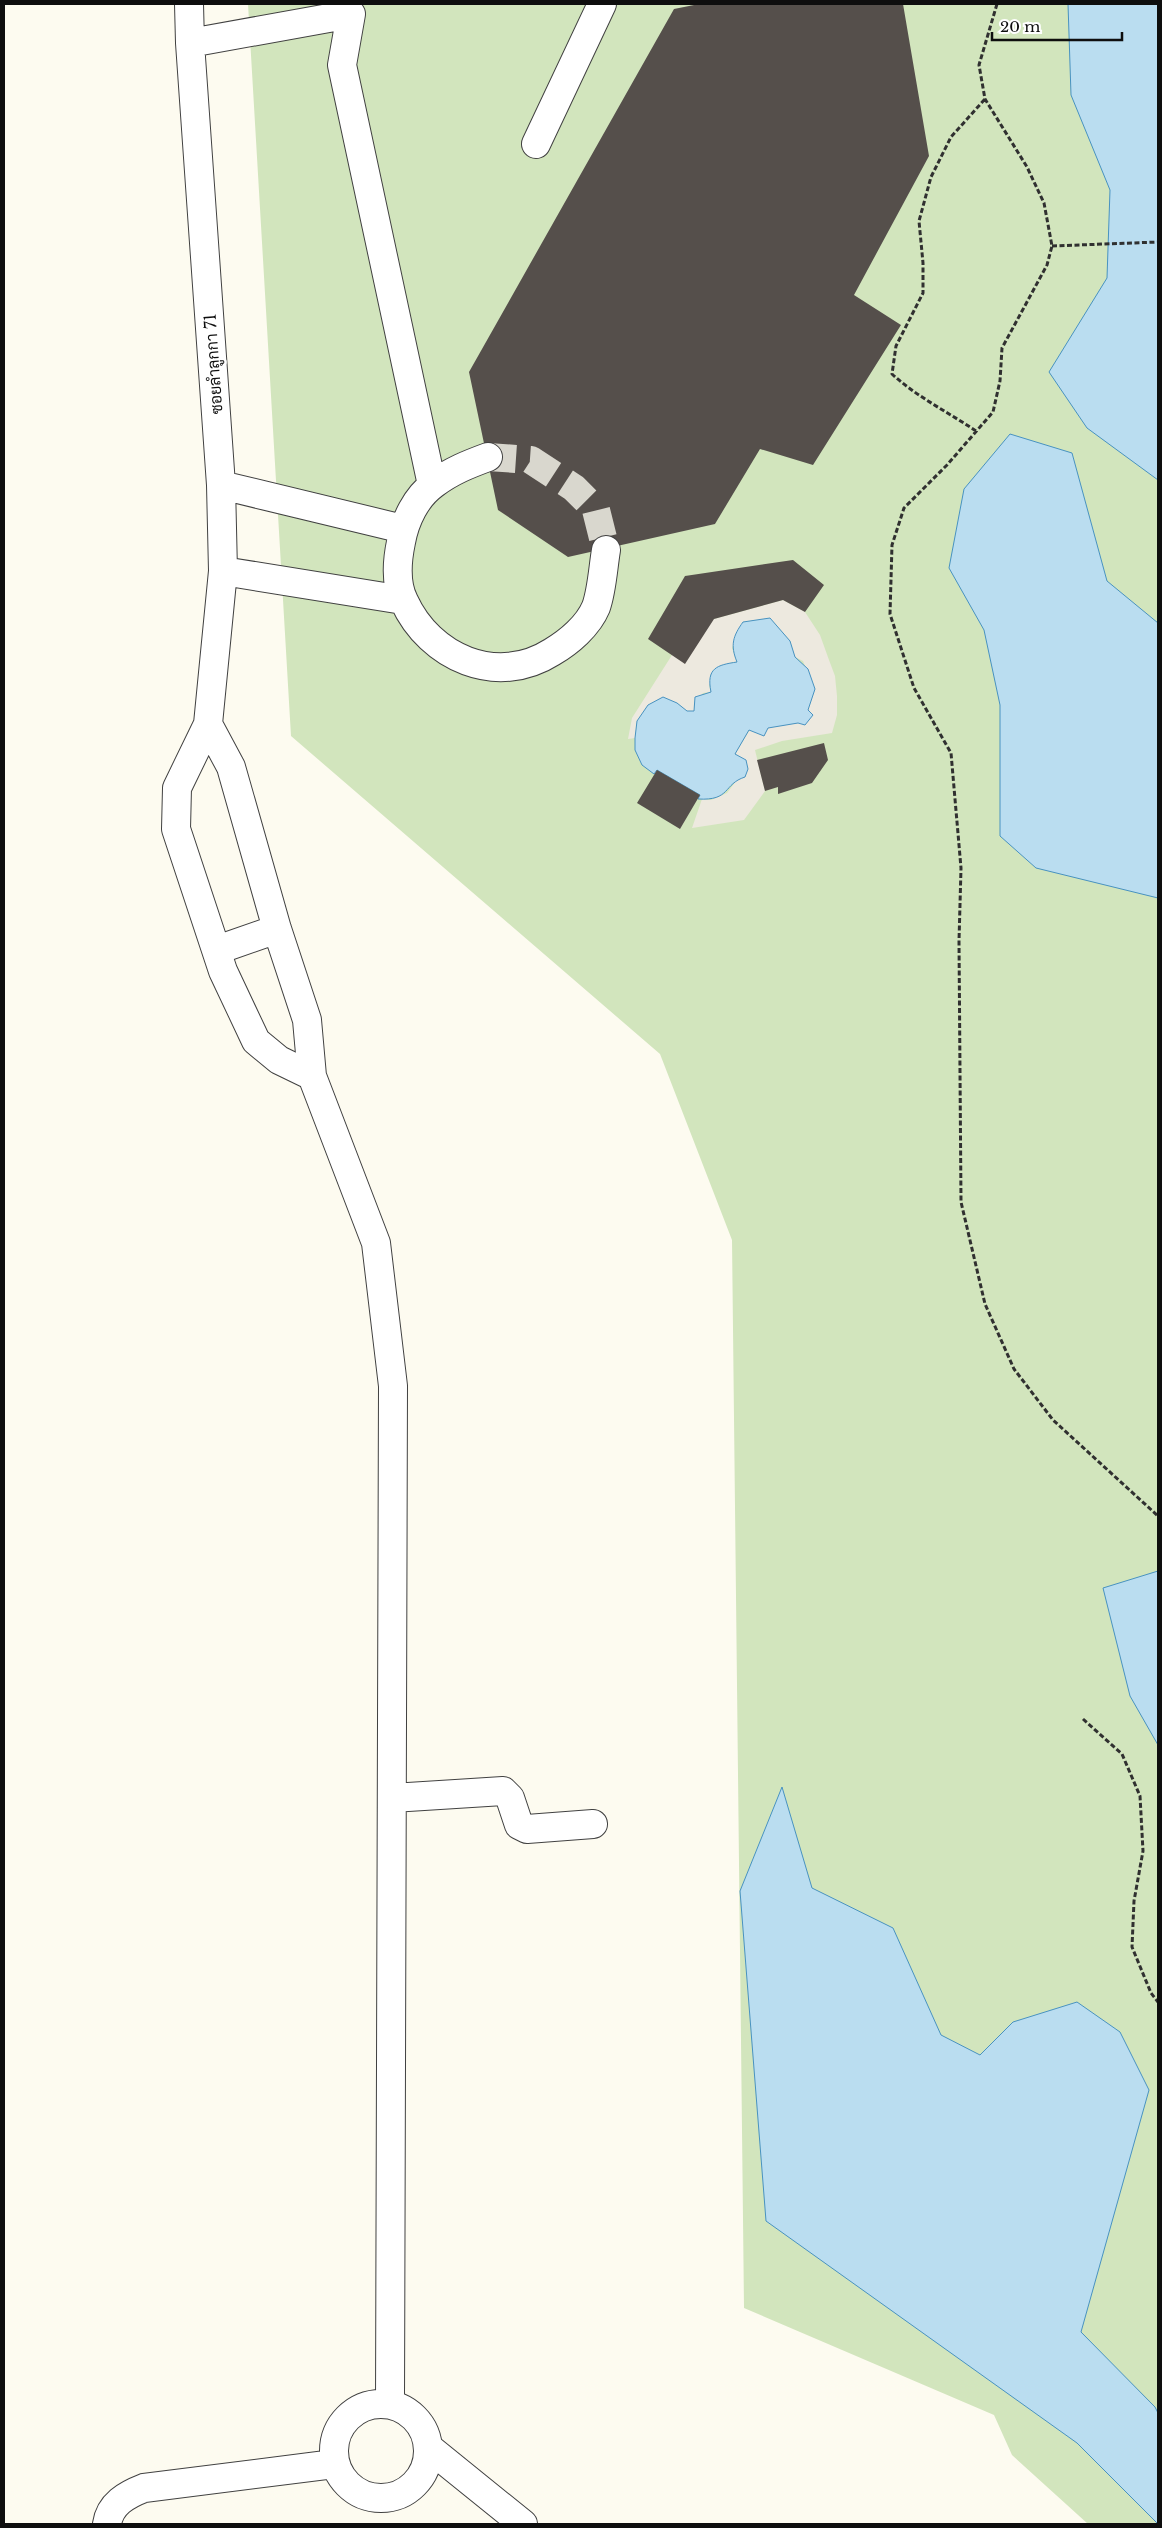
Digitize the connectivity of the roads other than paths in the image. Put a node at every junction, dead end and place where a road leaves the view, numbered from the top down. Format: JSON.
{"nodes":[{"id":1,"x":189,"y":4,"type":"edge"},
{"id":2,"x":602,"y":4,"type":"edge"},
{"id":3,"x":190,"y":43,"type":"junction"},
{"id":4,"x":536,"y":144,"type":"dead end"},
{"id":5,"x":488,"y":457,"type":"tunnel mouth"},
{"id":6,"x":432,"y":485,"type":"junction"},
{"id":7,"x":221,"y":486,"type":"junction"},
{"id":8,"x":403,"y":529,"type":"junction"},
{"id":9,"x":606,"y":550,"type":"tunnel mouth"},
{"id":10,"x":223,"y":571,"type":"junction"},
{"id":11,"x":403,"y":600,"type":"junction"},
{"id":12,"x":208,"y":724,"type":"junction"},
{"id":13,"x":277,"y":929,"type":"junction"},
{"id":14,"x":217,"y":950,"type":"junction"},
{"id":15,"x":312,"y":1076,"type":"junction"},
{"id":16,"x":392,"y":1798,"type":"junction"},
{"id":17,"x":593,"y":1824,"type":"dead end"},
{"id":18,"x":390,"y":2403,"type":"junction"},
{"id":19,"x":429,"y":2448,"type":"junction"},
{"id":20,"x":334,"y":2464,"type":"junction"},
{"id":21,"x":107,"y":2524,"type":"edge"},
{"id":22,"x":524,"y":2524,"type":"edge"}],
"edges":[{"from":1,"to":3,"type":"street","name":"ซอยลำลูกกา 71"},
{"from":2,"to":4,"type":"street"},
{"from":3,"to":6,"type":"street"},
{"from":3,"to":7,"type":"street","name":"ซอยลำลูกกา 71"},
{"from":5,"to":6,"type":"street"},
{"from":6,"to":8,"type":"street"},
{"from":7,"to":8,"type":"street"},
{"from":7,"to":10,"type":"street","name":"ซอยลำลูกกา 71"},
{"from":8,"to":11,"type":"street"},
{"from":9,"to":11,"type":"street"},
{"from":10,"to":11,"type":"street"},
{"from":10,"to":12,"type":"street","name":"ซอยลำลูกกา 71"},
{"from":12,"to":13,"type":"street"},
{"from":12,"to":14,"type":"street"},
{"from":13,"to":14,"type":"street"},
{"from":13,"to":15,"type":"street"},
{"from":14,"to":15,"type":"street"},
{"from":15,"to":16,"type":"street"},
{"from":16,"to":17,"type":"street"},
{"from":16,"to":18,"type":"street"},
{"from":18,"to":19,"type":"street"},
{"from":18,"to":20,"type":"street"},
{"from":19,"to":20,"type":"street"},
{"from":19,"to":22,"type":"street"},
{"from":20,"to":21,"type":"street"}]}
